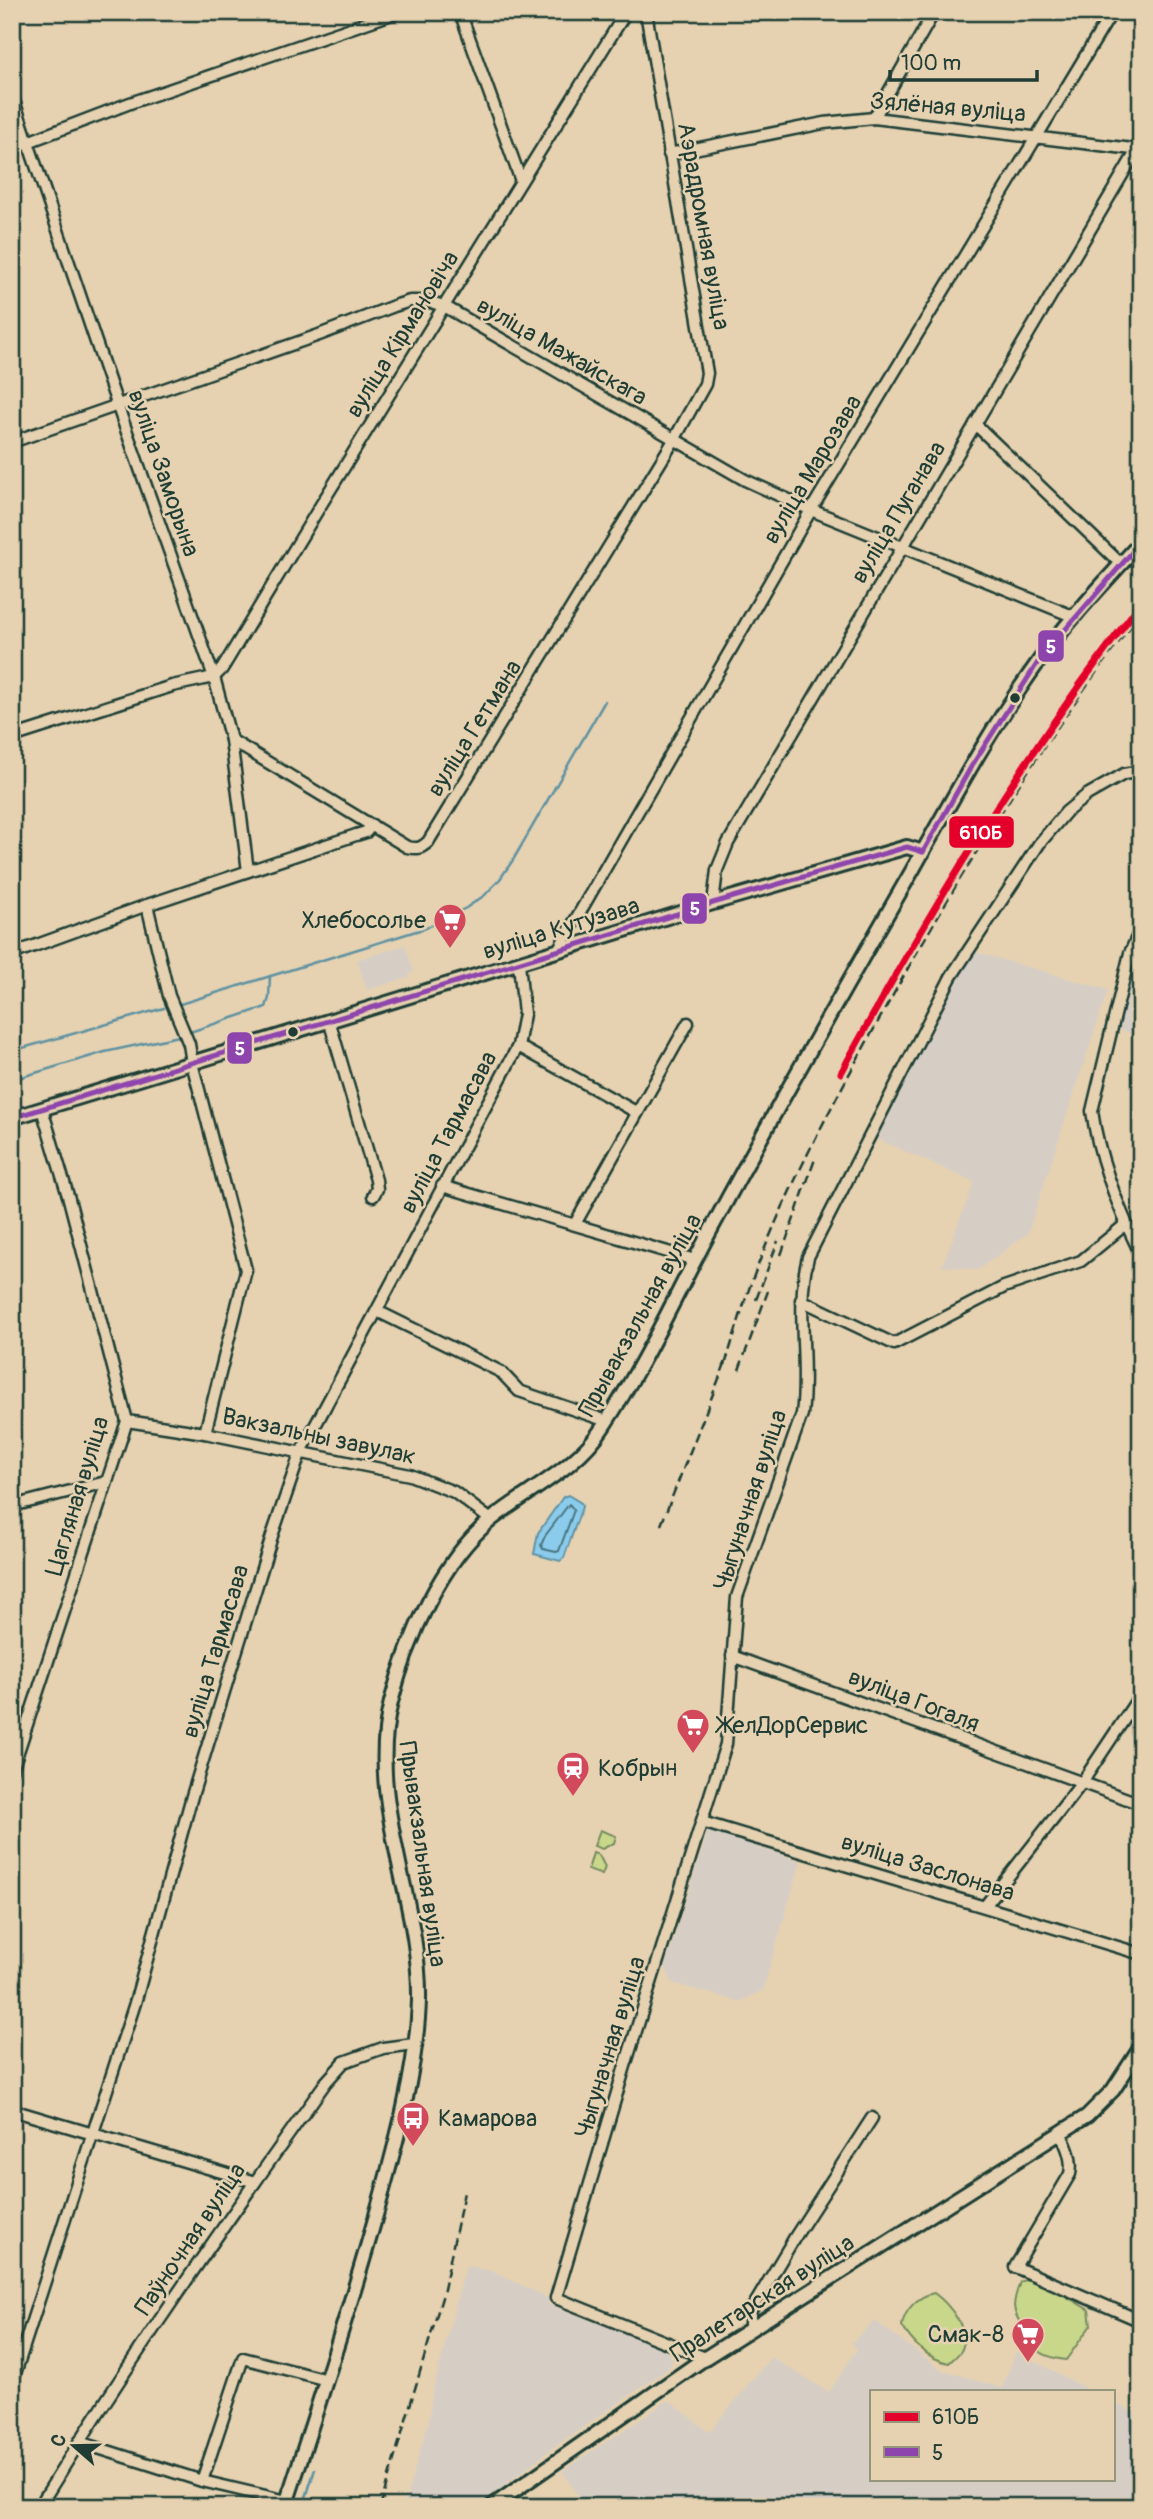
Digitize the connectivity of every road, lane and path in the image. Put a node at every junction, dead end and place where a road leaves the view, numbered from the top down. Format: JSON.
{"nodes":[{"id":1,"x":398,"y":12,"type":"edge"},
{"id":2,"x":460,"y":12,"type":"edge"},
{"id":3,"x":626,"y":12,"type":"edge"},
{"id":4,"x":646,"y":12,"type":"edge"},
{"id":5,"x":934,"y":12,"type":"edge"},
{"id":6,"x":1112,"y":12,"type":"edge"},
{"id":7,"x":12,"y":95,"type":"edge"},
{"id":8,"x":874,"y":118,"type":"junction"},
{"id":9,"x":1035,"y":136,"type":"junction"},
{"id":10,"x":29,"y":142,"type":"junction"},
{"id":11,"x":12,"y":148,"type":"edge"},
{"id":12,"x":1139,"y":150,"type":"edge"},
{"id":13,"x":669,"y":155,"type":"junction"},
{"id":14,"x":521,"y":181,"type":"junction"},
{"id":15,"x":444,"y":306,"type":"junction"},
{"id":16,"x":118,"y":407,"type":"junction"},
{"id":17,"x":975,"y":424,"type":"junction"},
{"id":18,"x":674,"y":440,"type":"junction"},
{"id":19,"x":12,"y":442,"type":"edge"},
{"id":20,"x":811,"y":510,"type":"junction"},
{"id":21,"x":1141,"y":542,"type":"edge"},
{"id":22,"x":902,"y":545,"type":"junction"},
{"id":23,"x":1121,"y":564,"type":"junction"},
{"id":24,"x":1075,"y":617,"type":"junction"},
{"id":25,"x":214,"y":677,"type":"junction"},
{"id":26,"x":12,"y":737,"type":"edge"},
{"id":27,"x":231,"y":740,"type":"junction"},
{"id":28,"x":1141,"y":771,"type":"edge"},
{"id":29,"x":372,"y":825,"type":"junction"},
{"id":30,"x":923,"y":852,"type":"junction"},
{"id":31,"x":248,"y":871,"type":"junction"},
{"id":32,"x":713,"y":904,"type":"junction"},
{"id":33,"x":147,"y":905,"type":"junction"},
{"id":34,"x":1141,"y":928,"type":"edge"},
{"id":35,"x":557,"y":951,"type":"junction"},
{"id":36,"x":12,"y":954,"type":"edge"},
{"id":37,"x":1136,"y":955,"type":"edge"},
{"id":38,"x":519,"y":963,"type":"junction"},
{"id":39,"x":329,"y":1020,"type":"junction"},
{"id":40,"x":688,"y":1023,"type":"dead end"},
{"id":41,"x":518,"y":1046,"type":"junction"},
{"id":42,"x":192,"y":1063,"type":"junction"},
{"id":43,"x":42,"y":1109,"type":"junction"},
{"id":44,"x":636,"y":1112,"type":"junction"},
{"id":45,"x":12,"y":1118,"type":"edge"},
{"id":46,"x":442,"y":1186,"type":"junction"},
{"id":47,"x":373,"y":1196,"type":"dead end"},
{"id":48,"x":575,"y":1224,"type":"junction"},
{"id":49,"x":1125,"y":1224,"type":"junction"},
{"id":50,"x":1141,"y":1255,"type":"edge"},
{"id":51,"x":695,"y":1260,"type":"junction"},
{"id":52,"x":801,"y":1300,"type":"junction"},
{"id":53,"x":377,"y":1311,"type":"junction"},
{"id":54,"x":127,"y":1421,"type":"junction"},
{"id":55,"x":607,"y":1421,"type":"junction"},
{"id":56,"x":205,"y":1433,"type":"junction"},
{"id":57,"x":300,"y":1454,"type":"junction"},
{"id":58,"x":106,"y":1482,"type":"junction"},
{"id":59,"x":12,"y":1506,"type":"edge"},
{"id":60,"x":491,"y":1520,"type":"junction"},
{"id":61,"x":732,"y":1656,"type":"junction"},
{"id":62,"x":1141,"y":1694,"type":"edge"},
{"id":63,"x":12,"y":1770,"type":"edge"},
{"id":64,"x":1081,"y":1784,"type":"junction"},
{"id":65,"x":1141,"y":1804,"type":"edge"},
{"id":66,"x":702,"y":1822,"type":"junction"},
{"id":67,"x":985,"y":1906,"type":"junction"},
{"id":68,"x":1141,"y":1954,"type":"edge"},
{"id":69,"x":414,"y":2044,"type":"junction"},
{"id":70,"x":1141,"y":2047,"type":"edge"},
{"id":71,"x":12,"y":2110,"type":"edge"},
{"id":72,"x":872,"y":2118,"type":"dead end"},
{"id":73,"x":94,"y":2134,"type":"junction"},
{"id":74,"x":1061,"y":2134,"type":"junction"},
{"id":75,"x":255,"y":2182,"type":"junction"},
{"id":76,"x":1141,"y":2321,"type":"edge"},
{"id":77,"x":750,"y":2330,"type":"junction"},
{"id":78,"x":705,"y":2358,"type":"junction"},
{"id":79,"x":327,"y":2380,"type":"junction"},
{"id":80,"x":12,"y":2383,"type":"edge"},
{"id":81,"x":79,"y":2442,"type":"junction"},
{"id":82,"x":202,"y":2481,"type":"junction"},
{"id":83,"x":286,"y":2504,"type":"edge"},
{"id":84,"x":39,"y":2507,"type":"edge"},
{"id":85,"x":491,"y":2507,"type":"edge"}],
"edges":[{"from":1,"to":10,"type":"street"},
{"from":2,"to":14,"type":"street"},
{"from":3,"to":14,"type":"street","name":"вуліца Кірмановіча"},
{"from":4,"to":13,"type":"street","name":"Аэрадромная вуліца"},
{"from":5,"to":8,"type":"street"},
{"from":6,"to":9,"type":"street","name":"вуліца Марозава"},
{"from":7,"to":10,"type":"street","name":"вуліца Заморына"},
{"from":8,"to":9,"type":"street","name":"Зялёная вуліца"},
{"from":8,"to":13,"type":"street","name":"Зялёная вуліца"},
{"from":9,"to":12,"type":"street","name":"Зялёная вуліца"},
{"from":9,"to":20,"type":"street","name":"вуліца Марозава"},
{"from":10,"to":11,"type":"street"},
{"from":10,"to":16,"type":"street","name":"вуліца Заморына"},
{"from":12,"to":17,"type":"street","name":"вуліца Пуганава"},
{"from":13,"to":18,"type":"street","name":"Аэрадромная вуліца"},
{"from":14,"to":15,"type":"street","name":"вуліца Кірмановіча"},
{"from":15,"to":16,"type":"street","name":"вуліца Мажайскага"},
{"from":15,"to":18,"type":"street","name":"вуліца Мажайскага"},
{"from":15,"to":25,"type":"street","name":"вуліца Кірмановіча"},
{"from":16,"to":19,"type":"street","name":"вуліца Мажайскага"},
{"from":16,"to":25,"type":"street","name":"вуліца Заморына"},
{"from":17,"to":22,"type":"street","name":"вуліца Пуганава"},
{"from":17,"to":23,"type":"street"},
{"from":18,"to":20,"type":"street","name":"вуліца Мажайскага"},
{"from":18,"to":29,"type":"street","name":"вуліца Гетмана"},
{"from":20,"to":22,"type":"street","name":"вуліца Мажайскага"},
{"from":20,"to":35,"type":"street","name":"вуліца Марозава"},
{"from":21,"to":23,"type":"main road","name":"Прывакзальная вуліца"},
{"from":22,"to":24,"type":"street","name":"вуліца Мажайскага"},
{"from":22,"to":32,"type":"street","name":"вуліца Пуганава"},
{"from":23,"to":24,"type":"main road","name":"Прывакзальная вуліца"},
{"from":24,"to":30,"type":"main road","name":"Прывакзальная вуліца"},
{"from":25,"to":26,"type":"street"},
{"from":25,"to":27,"type":"street","name":"вуліца Заморына"},
{"from":27,"to":29,"type":"street","name":"вуліца Гетмана"},
{"from":27,"to":31,"type":"street","name":"вуліца Заморына"},
{"from":28,"to":52,"type":"street","name":"Чыгуначная вуліца"},
{"from":29,"to":31,"type":"street"},
{"from":30,"to":32,"type":"main road","name":"вуліца Кутузава"},
{"from":30,"to":51,"type":"main road","name":"Прывакзальная вуліца"},
{"from":31,"to":33,"type":"street"},
{"from":32,"to":35,"type":"main road","name":"вуліца Кутузава"},
{"from":33,"to":36,"type":"street"},
{"from":33,"to":42,"type":"street"},
{"from":34,"to":37,"type":"street"},
{"from":35,"to":38,"type":"main road","name":"вуліца Кутузава"},
{"from":37,"to":49,"type":"street"},
{"from":38,"to":39,"type":"main road","name":"вуліца Кутузава"},
{"from":38,"to":41,"type":"street","name":"вуліца Тармасава"},
{"from":39,"to":42,"type":"main road","name":"вуліца Кутузава"},
{"from":39,"to":47,"type":"street"},
{"from":40,"to":44,"type":"street"},
{"from":41,"to":44,"type":"street"},
{"from":41,"to":46,"type":"street","name":"вуліца Тармасава"},
{"from":42,"to":43,"type":"main road","name":"вуліца Кутузава"},
{"from":42,"to":56,"type":"street"},
{"from":43,"to":45,"type":"main road","name":"вуліца Кутузава"},
{"from":43,"to":54,"type":"street","name":"Цагляная вуліца"},
{"from":44,"to":48,"type":"street"},
{"from":46,"to":48,"type":"street"},
{"from":46,"to":53,"type":"street","name":"вуліца Тармасава"},
{"from":48,"to":51,"type":"street"},
{"from":49,"to":50,"type":"street"},
{"from":49,"to":52,"type":"street"},
{"from":51,"to":55,"type":"main road","name":"Прывакзальная вуліца"},
{"from":52,"to":61,"type":"street","name":"Чыгуначная вуліца"},
{"from":53,"to":55,"type":"street"},
{"from":53,"to":57,"type":"street","name":"вуліца Тармасава"},
{"from":54,"to":56,"type":"street","name":"Вакзальны завулак"},
{"from":54,"to":58,"type":"street","name":"Цагляная вуліца"},
{"from":55,"to":60,"type":"main road","name":"Прывакзальная вуліца"},
{"from":56,"to":57,"type":"street","name":"Вакзальны завулак"},
{"from":57,"to":60,"type":"street","name":"Вакзальны завулак"},
{"from":57,"to":73,"type":"street","name":"вуліца Тармасава"},
{"from":58,"to":59,"type":"street"},
{"from":58,"to":63,"type":"street","name":"Цагляная вуліца"},
{"from":60,"to":69,"type":"main road","name":"Прывакзальная вуліца"},
{"from":61,"to":64,"type":"street","name":"вуліца Гогаля"},
{"from":61,"to":66,"type":"street","name":"Чыгуначная вуліца"},
{"from":62,"to":64,"type":"street"},
{"from":64,"to":65,"type":"street","name":"вуліца Гогаля"},
{"from":64,"to":67,"type":"street"},
{"from":66,"to":67,"type":"street","name":"вуліца Заслонава"},
{"from":66,"to":78,"type":"street","name":"Чыгуначная вуліца"},
{"from":67,"to":68,"type":"street","name":"вуліца Заслонава"},
{"from":69,"to":75,"type":"street","name":"Паўночная вуліца"},
{"from":69,"to":79,"type":"main road","name":"Прывакзальная вуліца"},
{"from":70,"to":74,"type":"main road","name":"Пралетарская вуліца"},
{"from":71,"to":73,"type":"street"},
{"from":72,"to":77,"type":"street"},
{"from":73,"to":75,"type":"street"},
{"from":73,"to":80,"type":"street","name":"вуліца Тармасава"},
{"from":74,"to":76,"type":"street"},
{"from":74,"to":77,"type":"main road","name":"Пралетарская вуліца"},
{"from":75,"to":81,"type":"street","name":"Паўночная вуліца"},
{"from":77,"to":78,"type":"main road","name":"Пралетарская вуліца"},
{"from":78,"to":85,"type":"main road","name":"Пралетарская вуліца"},
{"from":79,"to":82,"type":"street"},
{"from":79,"to":83,"type":"main road","name":"Прывакзальная вуліца"},
{"from":81,"to":82,"type":"street"},
{"from":81,"to":84,"type":"street","name":"Паўночная вуліца"},
{"from":82,"to":83,"type":"street"}]}
